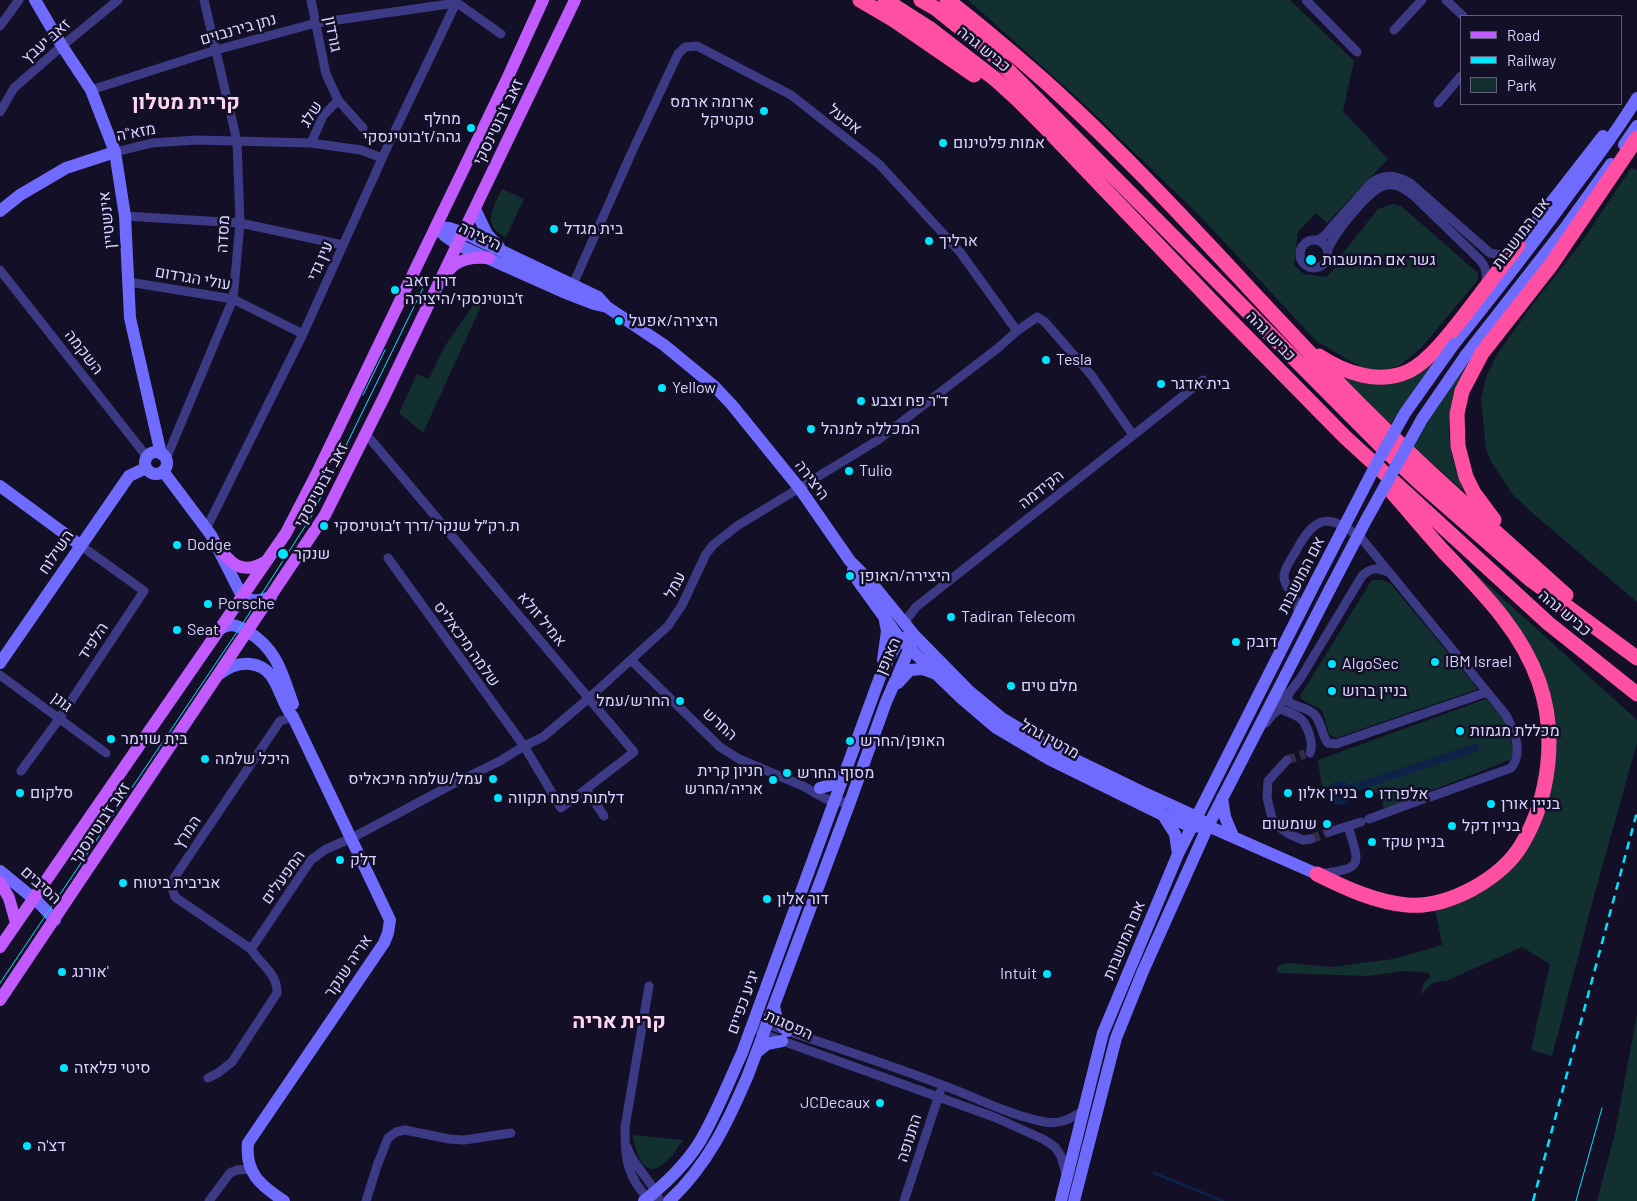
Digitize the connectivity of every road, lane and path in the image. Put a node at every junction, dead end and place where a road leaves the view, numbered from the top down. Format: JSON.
{"nodes":[{"id":1,"x":19,"y":0,"type":"edge"},
{"id":2,"x":34,"y":0,"type":"edge"},
{"id":3,"x":118,"y":0,"type":"edge"},
{"id":4,"x":204,"y":0,"type":"edge"},
{"id":5,"x":311,"y":0,"type":"edge"},
{"id":6,"x":543,"y":0,"type":"edge"},
{"id":7,"x":575,"y":0,"type":"edge"},
{"id":8,"x":860,"y":0,"type":"edge"},
{"id":9,"x":885,"y":0,"type":"edge"},
{"id":10,"x":921,"y":0,"type":"edge"},
{"id":11,"x":947,"y":0,"type":"edge"},
{"id":12,"x":1306,"y":0,"type":"edge"},
{"id":13,"x":1422,"y":0,"type":"edge"},
{"id":14,"x":1446,"y":0,"type":"edge"},
{"id":15,"x":454,"y":2,"type":"edge"},
{"id":16,"x":1462,"y":15,"type":"edge"},
{"id":17,"x":316,"y":23,"type":"junction"},
{"id":18,"x":0,"y":26,"type":"edge"},
{"id":19,"x":1394,"y":30,"type":"dead end"},
{"id":20,"x":501,"y":34,"type":"dead end"},
{"id":21,"x":62,"y":46,"type":"junction"},
{"id":22,"x":216,"y":50,"type":"junction"},
{"id":23,"x":1357,"y":52,"type":"dead end"},
{"id":24,"x":326,"y":74,"type":"joint"},
{"id":25,"x":1460,"y":77,"type":"edge"},
{"id":26,"x":91,"y":90,"type":"junction"},
{"id":27,"x":1637,"y":97,"type":"edge"},
{"id":28,"x":338,"y":100,"type":"junction"},
{"id":29,"x":1438,"y":103,"type":"dead end"},
{"id":30,"x":0,"y":112,"type":"edge"},
{"id":31,"x":1637,"y":126,"type":"edge"},
{"id":32,"x":363,"y":128,"type":"dead end"},
{"id":33,"x":1055,"y":137,"type":"junction"},
{"id":34,"x":1637,"y":138,"type":"edge"},
{"id":35,"x":237,"y":141,"type":"junction"},
{"id":36,"x":311,"y":143,"type":"junction"},
{"id":37,"x":115,"y":152,"type":"junction"},
{"id":38,"x":382,"y":158,"type":"junction"},
{"id":39,"x":475,"y":209,"type":"junction"},
{"id":40,"x":0,"y":211,"type":"edge"},
{"id":41,"x":125,"y":216,"type":"junction"},
{"id":42,"x":240,"y":223,"type":"junction"},
{"id":43,"x":436,"y":227,"type":"junction"},
{"id":44,"x":464,"y":232,"type":"junction"},
{"id":45,"x":1318,"y":240,"type":"junction"},
{"id":46,"x":1518,"y":244,"type":"junction"},
{"id":47,"x":344,"y":245,"type":"junction"},
{"id":48,"x":458,"y":245,"type":"junction"},
{"id":49,"x":1328,"y":249,"type":"junction"},
{"id":50,"x":504,"y":252,"type":"junction"},
{"id":51,"x":489,"y":258,"type":"junction"},
{"id":52,"x":0,"y":270,"type":"edge"},
{"id":53,"x":129,"y":282,"type":"junction"},
{"id":54,"x":438,"y":285,"type":"junction"},
{"id":55,"x":570,"y":289,"type":"junction"},
{"id":56,"x":1481,"y":293,"type":"junction"},
{"id":57,"x":233,"y":299,"type":"junction"},
{"id":58,"x":1017,"y":332,"type":"junction"},
{"id":59,"x":304,"y":334,"type":"junction"},
{"id":60,"x":1306,"y":347,"type":"junction"},
{"id":61,"x":1203,"y":380,"type":"dead end"},
{"id":62,"x":366,"y":434,"type":"junction"},
{"id":63,"x":1133,"y":435,"type":"junction"},
{"id":64,"x":1345,"y":437,"type":"junction"},
{"id":65,"x":144,"y":453,"type":"dead end"},
{"id":66,"x":163,"y":461,"type":"junction"},
{"id":67,"x":146,"y":468,"type":"junction"},
{"id":68,"x":0,"y":486,"type":"edge"},
{"id":69,"x":800,"y":489,"type":"junction"},
{"id":70,"x":206,"y":529,"type":"junction"},
{"id":71,"x":216,"y":544,"type":"junction"},
{"id":72,"x":80,"y":545,"type":"junction"},
{"id":73,"x":1375,"y":554,"type":"junction"},
{"id":74,"x":388,"y":558,"type":"dead end"},
{"id":75,"x":267,"y":560,"type":"junction"},
{"id":76,"x":850,"y":561,"type":"junction"},
{"id":77,"x":1540,"y":571,"type":"junction"},
{"id":78,"x":1390,"y":574,"type":"junction"},
{"id":79,"x":1362,"y":576,"type":"junction"},
{"id":80,"x":1315,"y":583,"type":"junction"},
{"id":81,"x":1290,"y":589,"type":"junction"},
{"id":82,"x":242,"y":596,"type":"junction"},
{"id":83,"x":271,"y":597,"type":"junction"},
{"id":84,"x":1298,"y":617,"type":"junction"},
{"id":85,"x":884,"y":618,"type":"junction"},
{"id":86,"x":906,"y":627,"type":"junction"},
{"id":87,"x":218,"y":630,"type":"junction"},
{"id":88,"x":248,"y":632,"type":"junction"},
{"id":89,"x":900,"y":639,"type":"junction"},
{"id":90,"x":912,"y":642,"type":"junction"},
{"id":91,"x":1634,"y":655,"type":"edge"},
{"id":92,"x":632,"y":661,"type":"junction"},
{"id":93,"x":0,"y":663,"type":"edge"},
{"id":94,"x":221,"y":673,"type":"junction"},
{"id":95,"x":936,"y":674,"type":"junction"},
{"id":96,"x":0,"y":675,"type":"edge"},
{"id":97,"x":880,"y":677,"type":"junction"},
{"id":98,"x":1487,"y":692,"type":"junction"},
{"id":99,"x":1288,"y":693,"type":"junction"},
{"id":100,"x":1637,"y":694,"type":"edge"},
{"id":101,"x":589,"y":698,"type":"junction"},
{"id":102,"x":886,"y":702,"type":"junction"},
{"id":103,"x":1272,"y":715,"type":"junction"},
{"id":104,"x":293,"y":717,"type":"junction"},
{"id":105,"x":59,"y":719,"type":"junction"},
{"id":106,"x":1336,"y":744,"type":"junction"},
{"id":107,"x":1249,"y":745,"type":"junction"},
{"id":108,"x":524,"y":746,"type":"junction"},
{"id":109,"x":106,"y":754,"type":"dead end"},
{"id":110,"x":1287,"y":760,"type":"tunnel mouth"},
{"id":111,"x":21,"y":771,"type":"dead end"},
{"id":112,"x":844,"y":773,"type":"junction"},
{"id":113,"x":803,"y":786,"type":"junction"},
{"id":114,"x":820,"y":788,"type":"junction"},
{"id":115,"x":586,"y":789,"type":"junction"},
{"id":116,"x":1209,"y":794,"type":"junction"},
{"id":117,"x":1222,"y":797,"type":"junction"},
{"id":118,"x":835,"y":798,"type":"junction"},
{"id":119,"x":850,"y":802,"type":"junction"},
{"id":120,"x":1180,"y":809,"type":"junction"},
{"id":121,"x":1163,"y":815,"type":"junction"},
{"id":122,"x":604,"y":816,"type":"dead end"},
{"id":123,"x":1195,"y":822,"type":"junction"},
{"id":124,"x":1208,"y":826,"type":"junction"},
{"id":125,"x":1348,"y":826,"type":"junction"},
{"id":126,"x":1329,"y":832,"type":"tunnel mouth"},
{"id":127,"x":1233,"y":836,"type":"junction"},
{"id":128,"x":352,"y":838,"type":"junction"},
{"id":129,"x":1312,"y":839,"type":"tunnel mouth"},
{"id":130,"x":1178,"y":854,"type":"junction"},
{"id":131,"x":0,"y":871,"type":"edge"},
{"id":132,"x":1318,"y":874,"type":"junction"},
{"id":133,"x":0,"y":882,"type":"edge"},
{"id":134,"x":31,"y":901,"type":"junction"},
{"id":135,"x":55,"y":920,"type":"junction"},
{"id":136,"x":16,"y":923,"type":"junction"},
{"id":137,"x":0,"y":947,"type":"edge"},
{"id":138,"x":251,"y":949,"type":"junction"},
{"id":139,"x":649,"y":986,"type":"dead end"},
{"id":140,"x":0,"y":1000,"type":"edge"},
{"id":141,"x":774,"y":1006,"type":"junction"},
{"id":142,"x":752,"y":1025,"type":"junction"},
{"id":143,"x":765,"y":1029,"type":"junction"},
{"id":144,"x":784,"y":1036,"type":"junction"},
{"id":145,"x":756,"y":1054,"type":"junction"},
{"id":146,"x":208,"y":1078,"type":"dead end"},
{"id":147,"x":943,"y":1085,"type":"junction"},
{"id":148,"x":938,"y":1096,"type":"junction"},
{"id":149,"x":1084,"y":1110,"type":"junction"},
{"id":150,"x":511,"y":1134,"type":"dead end"},
{"id":151,"x":250,"y":1169,"type":"junction"},
{"id":152,"x":1067,"y":1177,"type":"junction"},
{"id":153,"x":652,"y":1198,"type":"edge"},
{"id":154,"x":209,"y":1201,"type":"edge"},
{"id":155,"x":284,"y":1201,"type":"edge"},
{"id":156,"x":366,"y":1201,"type":"edge"},
{"id":157,"x":668,"y":1201,"type":"edge"},
{"id":158,"x":904,"y":1201,"type":"edge"},
{"id":159,"x":1061,"y":1201,"type":"edge"},
{"id":160,"x":1074,"y":1201,"type":"edge"}],
"edges":[{"from":1,"to":18,"type":"street"},
{"from":2,"to":21,"type":"street","name":"אינשטיין"},
{"from":3,"to":21,"type":"street","name":"זאב יעבץ"},
{"from":4,"to":22,"type":"street","name":"מסדה"},
{"from":5,"to":17,"type":"street","name":"גורדון"},
{"from":6,"to":43,"type":"main road","name":"זאב ז'בוטינסקי"},
{"from":7,"to":39,"type":"main road","name":"זאב ז'בוטינסקי"},
{"from":8,"to":33,"type":"highway"},
{"from":9,"to":33,"type":"highway","name":"כביש גהה"},
{"from":10,"to":91,"type":"highway","name":"כביש גהה"},
{"from":11,"to":60,"type":"highway"},
{"from":12,"to":23,"type":"street"},
{"from":13,"to":19,"type":"street"},
{"from":14,"to":16,"type":"street"},
{"from":15,"to":17,"type":"street","name":"נתן בירנבוים"},
{"from":15,"to":20,"type":"street"},
{"from":15,"to":38,"type":"street","name":"עין גדי"},
{"from":17,"to":22,"type":"street","name":"נתן בירנבוים"},
{"from":17,"to":24,"type":"street","name":"גורדון"},
{"from":21,"to":26,"type":"street","name":"אינשטיין"},
{"from":21,"to":30,"type":"street","name":"זאב יעבץ"},
{"from":22,"to":26,"type":"street","name":"נתן בירנבוים"},
{"from":22,"to":35,"type":"street","name":"מסדה"},
{"from":24,"to":28,"type":"street","name":"שלג"},
{"from":25,"to":29,"type":"street"},
{"from":26,"to":37,"type":"street","name":"אינשטיין"},
{"from":27,"to":46,"type":"street"},
{"from":27,"to":80,"type":"street","name":"אם המושבות","bridge":true},
{"from":28,"to":32,"type":"street"},
{"from":28,"to":36,"type":"street","name":"שלג"},
{"from":31,"to":107,"type":"street","name":"אם המושבות","bridge":true},
{"from":33,"to":64,"type":"highway","name":"כביש גהה"},
{"from":34,"to":77,"type":"highway"},
{"from":35,"to":36,"type":"street","name":"מזא\"ה"},
{"from":35,"to":37,"type":"street","name":"מזא\"ה"},
{"from":35,"to":42,"type":"street","name":"מסדה"},
{"from":36,"to":38,"type":"street","name":"מזא\"ה"},
{"from":37,"to":40,"type":"street","name":"מזא\"ה"},
{"from":37,"to":41,"type":"street","name":"אינשטיין"},
{"from":38,"to":47,"type":"street","name":"עין גדי"},
{"from":39,"to":44,"type":"main road","name":"זאב ז'בוטינסקי"},
{"from":39,"to":50,"type":"street"},
{"from":41,"to":42,"type":"street"},
{"from":41,"to":53,"type":"street","name":"אינשטיין"},
{"from":42,"to":47,"type":"street"},
{"from":42,"to":57,"type":"street","name":"מסדה"},
{"from":43,"to":44,"type":"street","name":"היצירה"},
{"from":43,"to":48,"type":"street","name":"היצירה"},
{"from":43,"to":75,"type":"main road","name":"זאב ז'בוטינסקי"},
{"from":44,"to":48,"type":"main road","name":"זאב ז'בוטינסקי"},
{"from":44,"to":50,"type":"street","name":"היצירה"},
{"from":45,"to":46,"type":"street"},
{"from":45,"to":49,"type":"street"},
{"from":45,"to":49,"type":"street"},
{"from":46,"to":56,"type":"highway"},
{"from":47,"to":59,"type":"street","name":"עין גדי"},
{"from":48,"to":51,"type":"street","name":"היצירה"},
{"from":48,"to":54,"type":"main road","name":"זאב ז'בוטינסקי"},
{"from":49,"to":56,"type":"street"},
{"from":50,"to":55,"type":"street","name":"היצירה"},
{"from":51,"to":54,"type":"main road"},
{"from":51,"to":55,"type":"street","name":"היצירה"},
{"from":52,"to":65,"type":"street","name":"השקמה"},
{"from":53,"to":57,"type":"street","name":"עולי הגרדום"},
{"from":53,"to":66,"type":"street","name":"אינשטיין"},
{"from":54,"to":62,"type":"main road","name":"זאב ז'בוטינסקי"},
{"from":55,"to":58,"type":"street","name":"אפעל"},
{"from":55,"to":69,"type":"street","name":"היצירה"},
{"from":56,"to":60,"type":"highway"},
{"from":57,"to":59,"type":"street","name":"עולי הגרדום"},
{"from":57,"to":66,"type":"street","name":"מסדה"},
{"from":58,"to":63,"type":"street"},
{"from":58,"to":69,"type":"street","name":"עמל"},
{"from":59,"to":70,"type":"street","name":"עין גדי"},
{"from":60,"to":77,"type":"highway"},
{"from":61,"to":63,"type":"street","name":"הקידמה"},
{"from":62,"to":83,"type":"main road","name":"זאב ז'בוטינסקי"},
{"from":62,"to":101,"type":"street","name":"אמיל זולא"},
{"from":63,"to":86,"type":"street","name":"הקידמה"},
{"from":64,"to":100,"type":"highway","name":"כביש גהה"},
{"from":64,"to":132,"type":"highway"},
{"from":66,"to":67,"type":"street"},
{"from":66,"to":67,"type":"street","name":"השילוח"},
{"from":66,"to":70,"type":"street","name":"אינשטיין"},
{"from":67,"to":72,"type":"street","name":"השילוח"},
{"from":68,"to":72,"type":"street"},
{"from":69,"to":76,"type":"street","name":"היצירה"},
{"from":69,"to":92,"type":"street","name":"עמל"},
{"from":70,"to":71,"type":"street","name":"אינשטיין"},
{"from":71,"to":75,"type":"main road"},
{"from":71,"to":82,"type":"street","name":"אינשטיין"},
{"from":72,"to":93,"type":"street","name":"השילוח"},
{"from":72,"to":105,"type":"street","name":"הלפיד"},
{"from":73,"to":78,"type":"street"},
{"from":73,"to":79,"type":"street"},
{"from":73,"to":81,"type":"street"},
{"from":74,"to":108,"type":"street","name":"שלמה מיכאליס"},
{"from":75,"to":82,"type":"main road","name":"זאב ז'בוטינסקי"},
{"from":76,"to":85,"type":"street","name":"היצירה"},
{"from":76,"to":86,"type":"street","name":"היצירה"},
{"from":77,"to":91,"type":"highway"},
{"from":78,"to":79,"type":"street"},
{"from":78,"to":98,"type":"street"},
{"from":79,"to":99,"type":"street"},
{"from":80,"to":81,"type":"street"},
{"from":80,"to":84,"type":"street","name":"אם המושבות"},
{"from":81,"to":84,"type":"street"},
{"from":82,"to":83,"type":"street"},
{"from":82,"to":87,"type":"main road","name":"זאב ז'בוטינסקי"},
{"from":83,"to":88,"type":"main road","name":"זאב ז'בוטינסקי"},
{"from":84,"to":116,"type":"street","name":"אם המושבות"},
{"from":85,"to":89,"type":"street","name":"היצירה"},
{"from":85,"to":97,"type":"street"},
{"from":86,"to":90,"type":"street","name":"היצירה"},
{"from":87,"to":88,"type":"street","name":"אריה שנקר"},
{"from":87,"to":134,"type":"main road","name":"זאב ז'בוטינסקי"},
{"from":88,"to":94,"type":"main road","name":"זאב ז'בוטינסקי"},
{"from":88,"to":104,"type":"street","name":"אריה שנקר"},
{"from":89,"to":90,"type":"street","name":"מרטין גהל"},
{"from":89,"to":97,"type":"street","name":"האופן"},
{"from":90,"to":95,"type":"street","name":"מרטין גהל"},
{"from":90,"to":102,"type":"street","name":"האופן"},
{"from":90,"to":120,"type":"street","name":"מרטין גהל"},
{"from":92,"to":101,"type":"street","name":"עמל"},
{"from":92,"to":113,"type":"street","name":"החרש"},
{"from":94,"to":104,"type":"street","name":"אריה שנקר"},
{"from":94,"to":135,"type":"main road","name":"זאב ז'בוטינסקי"},
{"from":95,"to":102,"type":"street"},
{"from":95,"to":121,"type":"street","name":"מרטין גהל"},
{"from":96,"to":105,"type":"street","name":"גונן"},
{"from":97,"to":112,"type":"street","name":"האופן"},
{"from":98,"to":106,"type":"street"},
{"from":98,"to":125,"type":"street"},
{"from":99,"to":103,"type":"street"},
{"from":99,"to":106,"type":"street"},
{"from":101,"to":108,"type":"street","name":"עמל"},
{"from":101,"to":115,"type":"street","name":"אמיל זולא"},
{"from":102,"to":119,"type":"street","name":"האופן"},
{"from":103,"to":106,"type":"street"},
{"from":103,"to":107,"type":"street"},
{"from":104,"to":128,"type":"street","name":"אריה שנקר"},
{"from":104,"to":138,"type":"street","name":"המרץ"},
{"from":105,"to":109,"type":"street","name":"גונן"},
{"from":105,"to":111,"type":"street","name":"הלפיד"},
{"from":107,"to":117,"type":"street","name":"אם המושבות"},
{"from":108,"to":115,"type":"street","name":"שלמה מיכאליס"},
{"from":108,"to":128,"type":"street","name":"עמל"},
{"from":110,"to":129,"type":"street"},
{"from":112,"to":114,"type":"street"},
{"from":112,"to":118,"type":"street","name":"האופן"},
{"from":113,"to":114,"type":"street","name":"החרש"},
{"from":113,"to":118,"type":"street","name":"החרש"},
{"from":114,"to":118,"type":"street","name":"החרש"},
{"from":115,"to":122,"type":"street"},
{"from":116,"to":120,"type":"street"},
{"from":116,"to":123,"type":"street","name":"אם המושבות"},
{"from":117,"to":124,"type":"street","name":"אם המושבות"},
{"from":117,"to":127,"type":"street"},
{"from":118,"to":119,"type":"street","name":"החרש"},
{"from":118,"to":142,"type":"street","name":"יגיע כפיים"},
{"from":119,"to":141,"type":"street","name":"יגיע כפיים"},
{"from":120,"to":123,"type":"street","name":"מרטין גהל"},
{"from":121,"to":123,"type":"street","name":"מרטין גהל"},
{"from":121,"to":130,"type":"street"},
{"from":123,"to":124,"type":"street","name":"מרטין גהל"},
{"from":123,"to":130,"type":"street","name":"אם המושבות"},
{"from":124,"to":127,"type":"street","name":"מרטין גהל"},
{"from":124,"to":160,"type":"street","name":"אם המושבות"},
{"from":125,"to":126,"type":"street"},
{"from":125,"to":132,"type":"street"},
{"from":127,"to":132,"type":"street","name":"מרטין גהל"},
{"from":128,"to":138,"type":"street","name":"המפעלים"},
{"from":128,"to":151,"type":"street","name":"אריה שנקר"},
{"from":130,"to":149,"type":"street","name":"אם המושבות"},
{"from":131,"to":134,"type":"street","name":"הסיבים"},
{"from":133,"to":134,"type":"street","name":"הסיבים"},
{"from":133,"to":136,"type":"main road"},
{"from":134,"to":135,"type":"street","name":"הסיבים"},
{"from":134,"to":136,"type":"main road","name":"זאב ז'בוטינסקי"},
{"from":135,"to":140,"type":"main road","name":"זאב ז'בוטינסקי"},
{"from":136,"to":137,"type":"main road","name":"זאב ז'בוטינסקי"},
{"from":138,"to":146,"type":"street","name":"המרץ"},
{"from":139,"to":153,"type":"street"},
{"from":141,"to":143,"type":"street","name":"יגיע כפיים"},
{"from":141,"to":144,"type":"street"},
{"from":142,"to":143,"type":"street","name":"הפסגות"},
{"from":142,"to":153,"type":"street","name":"יגיע כפיים"},
{"from":143,"to":144,"type":"street","name":"הפסגות"},
{"from":143,"to":145,"type":"street","name":"יגיע כפיים"},
{"from":144,"to":145,"type":"street"},
{"from":144,"to":147,"type":"street","name":"הפסגות"},
{"from":144,"to":148,"type":"street","name":"הפסגות"},
{"from":145,"to":157,"type":"street","name":"יגיע כפיים"},
{"from":147,"to":148,"type":"street","name":"התנופה"},
{"from":147,"to":149,"type":"street","name":"הפסגות"},
{"from":148,"to":152,"type":"street","name":"הפסגות"},
{"from":148,"to":158,"type":"street","name":"התנופה"},
{"from":149,"to":152,"type":"street","name":"אם המושבות"},
{"from":150,"to":156,"type":"street"},
{"from":151,"to":154,"type":"street"},
{"from":151,"to":155,"type":"street"},
{"from":152,"to":159,"type":"street","name":"אם המושבות"}]}
